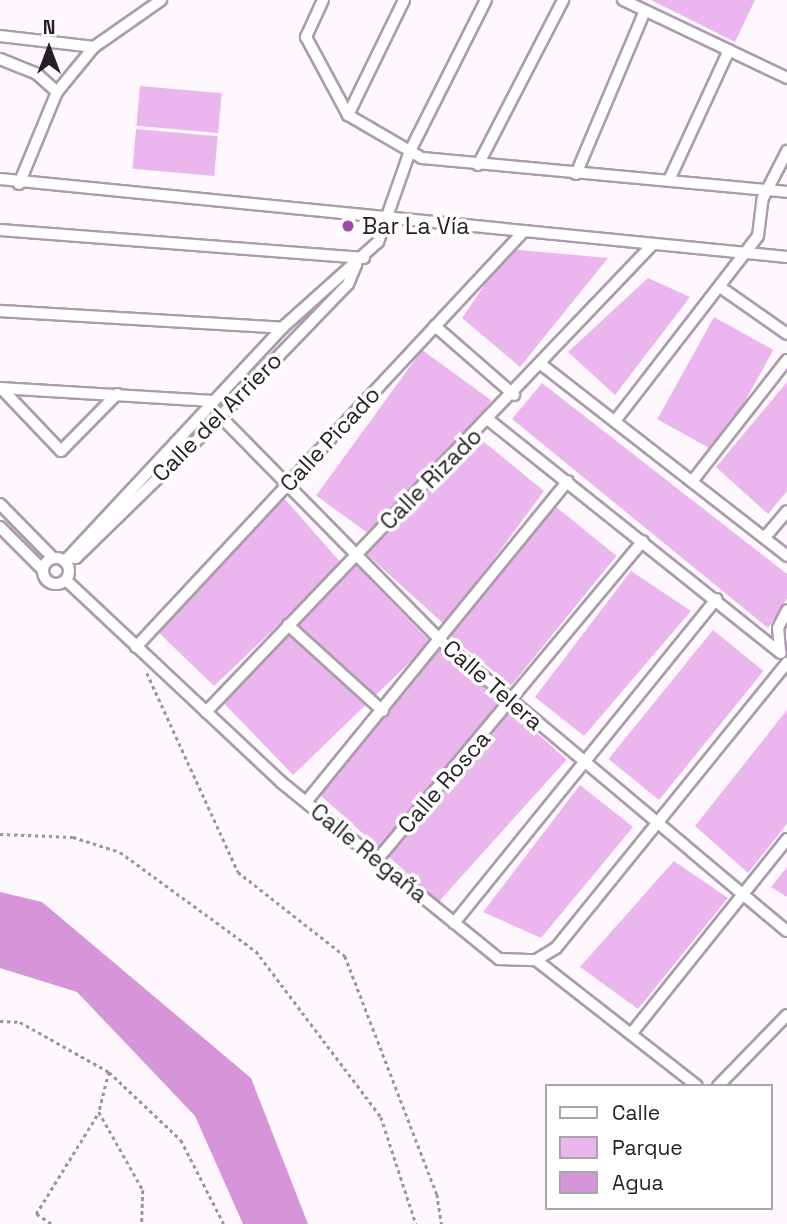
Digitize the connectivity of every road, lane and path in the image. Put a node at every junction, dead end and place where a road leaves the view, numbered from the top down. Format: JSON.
{"nodes":[{"id":1,"x":161,"y":0,"type":"edge"},
{"id":2,"x":323,"y":0,"type":"edge"},
{"id":3,"x":404,"y":0,"type":"edge"},
{"id":4,"x":486,"y":0,"type":"edge"},
{"id":5,"x":563,"y":0,"type":"edge"},
{"id":6,"x":623,"y":0,"type":"edge"},
{"id":7,"x":645,"y":11,"type":"junction"},
{"id":8,"x":0,"y":36,"type":"edge"},
{"id":9,"x":94,"y":47,"type":"junction"},
{"id":10,"x":729,"y":50,"type":"junction"},
{"id":11,"x":0,"y":60,"type":"edge"},
{"id":12,"x":787,"y":78,"type":"edge"},
{"id":13,"x":57,"y":92,"type":"junction"},
{"id":14,"x":348,"y":115,"type":"junction"},
{"id":15,"x":410,"y":151,"type":"junction"},
{"id":16,"x":787,"y":151,"type":"edge"},
{"id":17,"x":478,"y":165,"type":"junction"},
{"id":18,"x":576,"y":174,"type":"junction"},
{"id":19,"x":0,"y":179,"type":"edge"},
{"id":20,"x":669,"y":180,"type":"junction"},
{"id":21,"x":19,"y":184,"type":"junction"},
{"id":22,"x":768,"y":190,"type":"junction"},
{"id":23,"x":787,"y":192,"type":"edge"},
{"id":24,"x":384,"y":220,"type":"junction"},
{"id":25,"x":0,"y":230,"type":"edge"},
{"id":26,"x":524,"y":232,"type":"junction"},
{"id":27,"x":653,"y":244,"type":"junction"},
{"id":28,"x":746,"y":252,"type":"junction"},
{"id":29,"x":787,"y":257,"type":"edge"},
{"id":30,"x":360,"y":262,"type":"junction"},
{"id":31,"x":720,"y":287,"type":"junction"},
{"id":32,"x":0,"y":311,"type":"edge"},
{"id":33,"x":435,"y":326,"type":"junction"},
{"id":34,"x":282,"y":328,"type":"junction"},
{"id":35,"x":787,"y":334,"type":"edge"},
{"id":36,"x":787,"y":359,"type":"edge"},
{"id":37,"x":542,"y":365,"type":"junction"},
{"id":38,"x":0,"y":388,"type":"edge"},
{"id":39,"x":117,"y":394,"type":"junction"},
{"id":40,"x":514,"y":395,"type":"junction"},
{"id":41,"x":213,"y":401,"type":"junction"},
{"id":42,"x":220,"y":416,"type":"junction"},
{"id":43,"x":490,"y":421,"type":"junction"},
{"id":44,"x":615,"y":421,"type":"junction"},
{"id":45,"x":694,"y":479,"type":"junction"},
{"id":46,"x":568,"y":481,"type":"junction"},
{"id":47,"x":286,"y":486,"type":"junction"},
{"id":48,"x":0,"y":503,"type":"edge"},
{"id":49,"x":787,"y":511,"type":"edge"},
{"id":50,"x":0,"y":527,"type":"edge"},
{"id":51,"x":767,"y":535,"type":"junction"},
{"id":52,"x":643,"y":541,"type":"junction"},
{"id":53,"x":358,"y":550,"type":"junction"},
{"id":54,"x":787,"y":556,"type":"edge"},
{"id":55,"x":53,"y":558,"type":"junction"},
{"id":56,"x":67,"y":559,"type":"junction"},
{"id":57,"x":43,"y":570,"type":"junction"},
{"id":58,"x":66,"y":580,"type":"junction"},
{"id":59,"x":716,"y":599,"type":"junction"},
{"id":60,"x":787,"y":610,"type":"edge"},
{"id":61,"x":288,"y":625,"type":"junction"},
{"id":62,"x":441,"y":641,"type":"junction"},
{"id":63,"x":136,"y":647,"type":"junction"},
{"id":64,"x":785,"y":659,"type":"edge"},
{"id":65,"x":512,"y":702,"type":"junction"},
{"id":66,"x":383,"y":711,"type":"junction"},
{"id":67,"x":206,"y":712,"type":"junction"},
{"id":68,"x":581,"y":762,"type":"junction"},
{"id":69,"x":306,"y":802,"type":"junction"},
{"id":70,"x":655,"y":825,"type":"junction"},
{"id":71,"x":0,"y":834,"type":"edge"},
{"id":72,"x":787,"y":839,"type":"edge"},
{"id":73,"x":377,"y":860,"type":"junction"},
{"id":74,"x":741,"y":896,"type":"junction"},
{"id":75,"x":454,"y":923,"type":"junction"},
{"id":76,"x":787,"y":931,"type":"edge"},
{"id":77,"x":536,"y":960,"type":"junction"},
{"id":78,"x":787,"y":1015,"type":"edge"},
{"id":79,"x":0,"y":1021,"type":"edge"},
{"id":80,"x":631,"y":1034,"type":"junction"},
{"id":81,"x":109,"y":1072,"type":"junction"},
{"id":82,"x":694,"y":1084,"type":"edge"},
{"id":83,"x":720,"y":1084,"type":"edge"},
{"id":84,"x":99,"y":1112,"type":"junction"},
{"id":85,"x":51,"y":1224,"type":"edge"},
{"id":86,"x":142,"y":1224,"type":"edge"},
{"id":87,"x":225,"y":1224,"type":"edge"},
{"id":88,"x":416,"y":1224,"type":"edge"},
{"id":89,"x":442,"y":1224,"type":"edge"}],
"edges":[{"from":1,"to":9,"type":"street"},
{"from":2,"to":14,"type":"street"},
{"from":3,"to":14,"type":"street"},
{"from":4,"to":15,"type":"street","name":"Calle del Arriero"},
{"from":5,"to":17,"type":"street"},
{"from":6,"to":7,"type":"street"},
{"from":7,"to":10,"type":"street"},
{"from":7,"to":18,"type":"street"},
{"from":8,"to":9,"type":"street"},
{"from":9,"to":13,"type":"street"},
{"from":10,"to":12,"type":"street"},
{"from":10,"to":20,"type":"street"},
{"from":11,"to":13,"type":"street"},
{"from":13,"to":21,"type":"street"},
{"from":14,"to":15,"type":"street"},
{"from":15,"to":17,"type":"street"},
{"from":15,"to":24,"type":"street","name":"Calle del Arriero"},
{"from":16,"to":22,"type":"street"},
{"from":17,"to":18,"type":"street"},
{"from":18,"to":20,"type":"street"},
{"from":19,"to":21,"type":"street"},
{"from":20,"to":22,"type":"street"},
{"from":21,"to":24,"type":"street"},
{"from":22,"to":23,"type":"street"},
{"from":22,"to":28,"type":"street"},
{"from":24,"to":26,"type":"street"},
{"from":24,"to":30,"type":"street","name":"Calle del Arriero"},
{"from":25,"to":30,"type":"street"},
{"from":26,"to":27,"type":"street"},
{"from":26,"to":33,"type":"street","name":"Calle Picado"},
{"from":27,"to":28,"type":"street"},
{"from":27,"to":37,"type":"street","name":"Calle Rizado"},
{"from":28,"to":29,"type":"street"},
{"from":28,"to":31,"type":"street"},
{"from":30,"to":34,"type":"street","name":"Calle del Arriero"},
{"from":30,"to":42,"type":"street","name":"Calle del Arriero"},
{"from":31,"to":35,"type":"street"},
{"from":31,"to":44,"type":"street"},
{"from":32,"to":34,"type":"street"},
{"from":33,"to":40,"type":"street"},
{"from":33,"to":47,"type":"street","name":"Calle Picado"},
{"from":34,"to":41,"type":"street","name":"Calle del Arriero"},
{"from":36,"to":45,"type":"street"},
{"from":37,"to":40,"type":"street","name":"Calle Rizado"},
{"from":37,"to":44,"type":"street"},
{"from":38,"to":39,"type":"street"},
{"from":38,"to":39,"type":"street"},
{"from":39,"to":41,"type":"street"},
{"from":40,"to":43,"type":"street","name":"Calle Rizado"},
{"from":41,"to":56,"type":"street","name":"Calle del Arriero"},
{"from":42,"to":47,"type":"street","name":"Calle Telera"},
{"from":42,"to":56,"type":"street","name":"Calle del Arriero"},
{"from":43,"to":46,"type":"street"},
{"from":43,"to":53,"type":"street","name":"Calle Rizado"},
{"from":44,"to":45,"type":"street"},
{"from":45,"to":51,"type":"street"},
{"from":46,"to":52,"type":"street"},
{"from":46,"to":62,"type":"street"},
{"from":47,"to":53,"type":"street","name":"Calle Telera"},
{"from":47,"to":63,"type":"street","name":"Calle Picado"},
{"from":48,"to":55,"type":"street"},
{"from":49,"to":51,"type":"street"},
{"from":50,"to":57,"type":"street"},
{"from":51,"to":54,"type":"street"},
{"from":52,"to":59,"type":"street"},
{"from":52,"to":65,"type":"street","name":"Calle Rosca"},
{"from":53,"to":61,"type":"street","name":"Calle Rizado"},
{"from":53,"to":62,"type":"street","name":"Calle Telera"},
{"from":55,"to":56,"type":"street"},
{"from":55,"to":57,"type":"street"},
{"from":56,"to":58,"type":"street"},
{"from":57,"to":58,"type":"street"},
{"from":58,"to":63,"type":"street","name":"Calle Regaña"},
{"from":59,"to":64,"type":"street"},
{"from":59,"to":68,"type":"street"},
{"from":60,"to":64,"type":"street"},
{"from":61,"to":66,"type":"street"},
{"from":61,"to":67,"type":"street","name":"Calle Rizado"},
{"from":62,"to":65,"type":"street","name":"Calle Telera"},
{"from":62,"to":66,"type":"street"},
{"from":63,"to":67,"type":"street","name":"Calle Regaña"},
{"from":63,"to":89,"type":"path"},
{"from":64,"to":70,"type":"street"},
{"from":65,"to":68,"type":"street","name":"Calle Telera"},
{"from":65,"to":73,"type":"street","name":"Calle Rosca"},
{"from":66,"to":69,"type":"street"},
{"from":67,"to":69,"type":"street","name":"Calle Regaña"},
{"from":68,"to":70,"type":"street","name":"Calle Telera"},
{"from":68,"to":75,"type":"street"},
{"from":69,"to":73,"type":"street","name":"Calle Regaña"},
{"from":70,"to":74,"type":"street","name":"Calle Telera"},
{"from":70,"to":77,"type":"street"},
{"from":71,"to":88,"type":"path"},
{"from":72,"to":74,"type":"street"},
{"from":73,"to":75,"type":"street","name":"Calle Regaña"},
{"from":74,"to":76,"type":"street","name":"Calle Telera"},
{"from":74,"to":80,"type":"street"},
{"from":75,"to":77,"type":"street","name":"Calle Regaña"},
{"from":77,"to":80,"type":"street"},
{"from":78,"to":83,"type":"street"},
{"from":79,"to":81,"type":"path"},
{"from":80,"to":82,"type":"street"},
{"from":81,"to":84,"type":"path"},
{"from":81,"to":87,"type":"path"},
{"from":84,"to":85,"type":"path"},
{"from":84,"to":86,"type":"path"}]}
